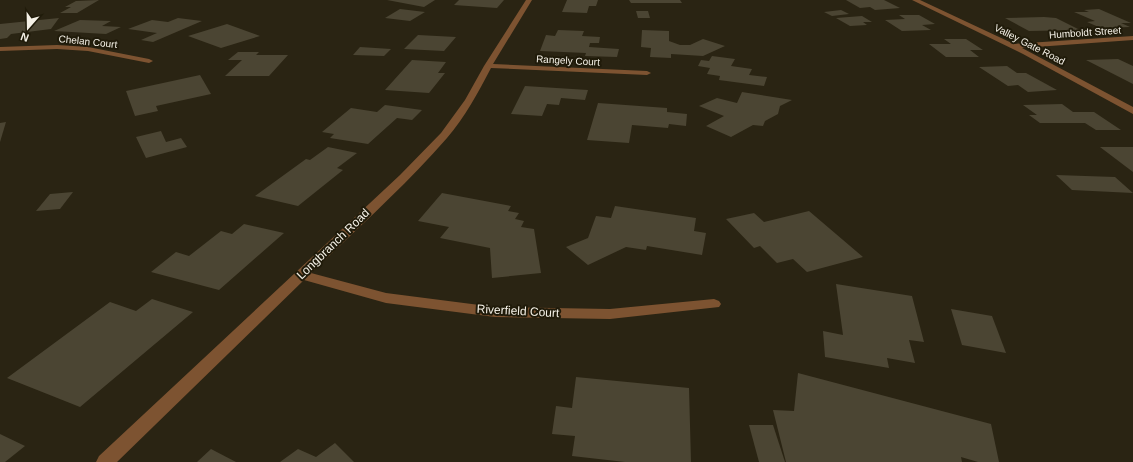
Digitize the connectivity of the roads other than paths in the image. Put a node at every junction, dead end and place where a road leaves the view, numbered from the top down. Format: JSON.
{"nodes":[{"id":1,"x":529,"y":0,"type":"edge"},
{"id":2,"x":915,"y":0,"type":"edge"},
{"id":3,"x":1133,"y":38,"type":"edge"},
{"id":4,"x":1014,"y":46,"type":"junction"},
{"id":5,"x":0,"y":49,"type":"edge"},
{"id":6,"x":149,"y":61,"type":"dead end"},
{"id":7,"x":488,"y":66,"type":"junction"},
{"id":8,"x":647,"y":73,"type":"dead end"},
{"id":9,"x":1133,"y":111,"type":"edge"},
{"id":10,"x":301,"y":275,"type":"junction"},
{"id":11,"x":714,"y":304,"type":"dead end"},
{"id":12,"x":105,"y":462,"type":"edge"}],
"edges":[{"from":1,"to":7,"type":"street","name":"Longbranch Road"},
{"from":2,"to":4,"type":"street","name":"Valley Gate Road"},
{"from":3,"to":4,"type":"street","name":"Humboldt Street"},
{"from":4,"to":9,"type":"street","name":"Valley Gate Road"},
{"from":5,"to":6,"type":"street","name":"Chelan Court"},
{"from":7,"to":8,"type":"street","name":"Rangely Court"},
{"from":7,"to":10,"type":"street","name":"Longbranch Road"},
{"from":10,"to":11,"type":"street","name":"Riverfield Court"},
{"from":10,"to":12,"type":"street","name":"Longbranch Road"}]}
